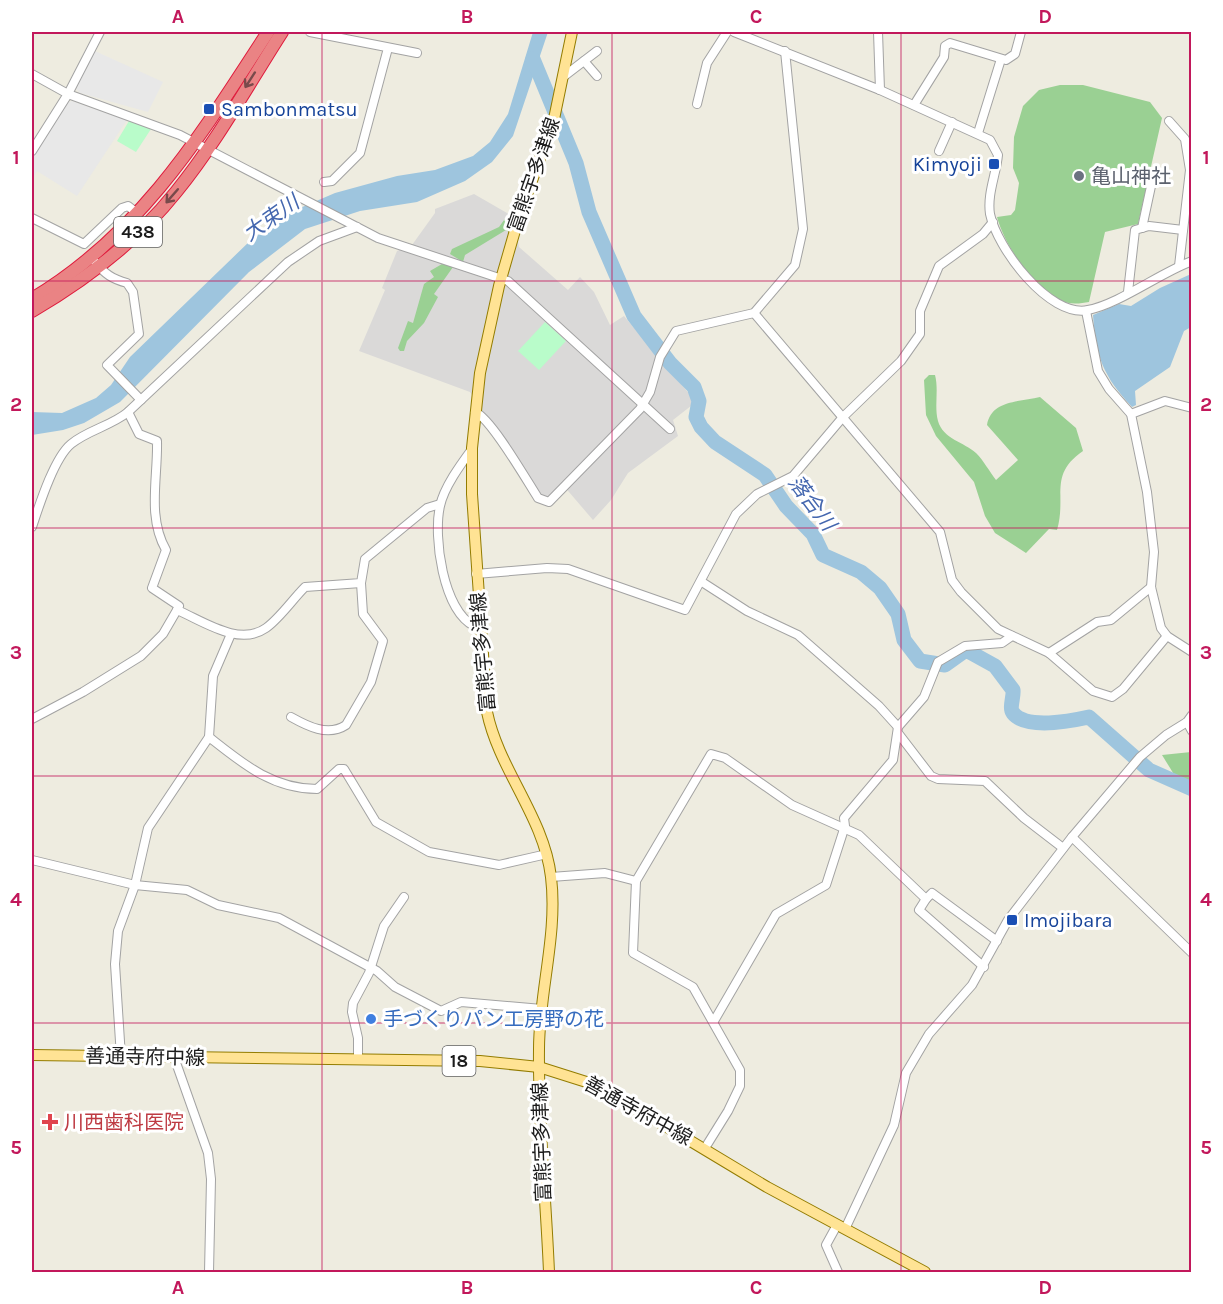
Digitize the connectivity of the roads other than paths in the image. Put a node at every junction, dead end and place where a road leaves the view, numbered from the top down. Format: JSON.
{"nodes":[{"id":1,"x":100,"y":32,"type":"edge"},
{"id":2,"x":310,"y":32,"type":"edge"},
{"id":3,"x":572,"y":32,"type":"edge"},
{"id":4,"x":727,"y":32,"type":"edge"},
{"id":5,"x":734,"y":32,"type":"edge"},
{"id":6,"x":878,"y":32,"type":"edge"},
{"id":7,"x":1021,"y":32,"type":"edge"},
{"id":8,"x":271,"y":33,"type":"edge"},
{"id":9,"x":346,"y":36,"type":"edge"},
{"id":10,"x":387,"y":48,"type":"junction"},
{"id":11,"x":597,"y":51,"type":"dead end"},
{"id":12,"x":784,"y":51,"type":"junction"},
{"id":13,"x":417,"y":53,"type":"dead end"},
{"id":14,"x":1001,"y":58,"type":"junction"},
{"id":15,"x":584,"y":61,"type":"junction"},
{"id":16,"x":32,"y":74,"type":"edge"},
{"id":17,"x":597,"y":76,"type":"dead end"},
{"id":18,"x":562,"y":77,"type":"junction"},
{"id":19,"x":880,"y":90,"type":"junction"},
{"id":20,"x":68,"y":94,"type":"junction"},
{"id":21,"x":697,"y":105,"type":"dead end"},
{"id":22,"x":914,"y":105,"type":"junction"},
{"id":23,"x":1169,"y":121,"type":"dead end"},
{"id":24,"x":952,"y":122,"type":"junction"},
{"id":25,"x":978,"y":133,"type":"junction"},
{"id":26,"x":201,"y":146,"type":"junction"},
{"id":27,"x":32,"y":151,"type":"edge"},
{"id":28,"x":939,"y":151,"type":"dead end"},
{"id":29,"x":1153,"y":177,"type":"dead end"},
{"id":30,"x":324,"y":182,"type":"dead end"},
{"id":31,"x":137,"y":213,"type":"junction"},
{"id":32,"x":32,"y":218,"type":"edge"},
{"id":33,"x":993,"y":222,"type":"junction"},
{"id":34,"x":356,"y":226,"type":"junction"},
{"id":35,"x":1142,"y":228,"type":"junction"},
{"id":36,"x":1183,"y":230,"type":"junction"},
{"id":37,"x":1191,"y":261,"type":"edge"},
{"id":38,"x":95,"y":262,"type":"junction"},
{"id":39,"x":1179,"y":266,"type":"junction"},
{"id":40,"x":501,"y":279,"type":"junction"},
{"id":41,"x":1128,"y":292,"type":"junction"},
{"id":42,"x":32,"y":298,"type":"edge"},
{"id":43,"x":1086,"y":310,"type":"junction"},
{"id":44,"x":32,"y":311,"type":"edge"},
{"id":45,"x":754,"y":313,"type":"junction"},
{"id":46,"x":140,"y":399,"type":"junction"},
{"id":47,"x":642,"y":404,"type":"junction"},
{"id":48,"x":1191,"y":408,"type":"edge"},
{"id":49,"x":128,"y":412,"type":"junction"},
{"id":50,"x":475,"y":412,"type":"junction"},
{"id":51,"x":1131,"y":414,"type":"junction"},
{"id":52,"x":843,"y":417,"type":"junction"},
{"id":53,"x":670,"y":429,"type":"dead end"},
{"id":54,"x":472,"y":448,"type":"junction"},
{"id":55,"x":440,"y":504,"type":"junction"},
{"id":56,"x":32,"y":527,"type":"edge"},
{"id":57,"x":476,"y":574,"type":"junction"},
{"id":58,"x":702,"y":582,"type":"junction"},
{"id":59,"x":361,"y":583,"type":"junction"},
{"id":60,"x":1151,"y":587,"type":"junction"},
{"id":61,"x":177,"y":610,"type":"junction"},
{"id":62,"x":480,"y":623,"type":"junction"},
{"id":63,"x":231,"y":634,"type":"junction"},
{"id":64,"x":1012,"y":636,"type":"junction"},
{"id":65,"x":1167,"y":636,"type":"junction"},
{"id":66,"x":1191,"y":652,"type":"edge"},
{"id":67,"x":1049,"y":653,"type":"junction"},
{"id":68,"x":291,"y":717,"type":"dead end"},
{"id":69,"x":32,"y":719,"type":"edge"},
{"id":70,"x":1190,"y":723,"type":"edge"},
{"id":71,"x":898,"y":730,"type":"junction"},
{"id":72,"x":209,"y":737,"type":"junction"},
{"id":73,"x":845,"y":826,"type":"junction"},
{"id":74,"x":1072,"y":837,"type":"junction"},
{"id":75,"x":1063,"y":848,"type":"junction"},
{"id":76,"x":547,"y":854,"type":"junction"},
{"id":77,"x":32,"y":860,"type":"edge"},
{"id":78,"x":551,"y":877,"type":"junction"},
{"id":79,"x":636,"y":881,"type":"junction"},
{"id":80,"x":135,"y":885,"type":"junction"},
{"id":81,"x":404,"y":897,"type":"dead end"},
{"id":82,"x":926,"y":899,"type":"junction"},
{"id":83,"x":997,"y":941,"type":"junction"},
{"id":84,"x":1191,"y":953,"type":"edge"},
{"id":85,"x":984,"y":967,"type":"junction"},
{"id":86,"x":370,"y":969,"type":"junction"},
{"id":87,"x":542,"y":1009,"type":"junction"},
{"id":88,"x":714,"y":1021,"type":"junction"},
{"id":89,"x":32,"y":1055,"type":"edge"},
{"id":90,"x":121,"y":1057,"type":"junction"},
{"id":91,"x":174,"y":1058,"type":"junction"},
{"id":92,"x":358,"y":1059,"type":"junction"},
{"id":93,"x":539,"y":1067,"type":"junction"},
{"id":94,"x":705,"y":1148,"type":"junction"},
{"id":95,"x":841,"y":1227,"type":"junction"},
{"id":96,"x":209,"y":1272,"type":"edge"},
{"id":97,"x":549,"y":1272,"type":"edge"},
{"id":98,"x":837,"y":1272,"type":"edge"},
{"id":99,"x":925,"y":1272,"type":"edge"}],
"edges":[{"from":1,"to":20,"type":"street"},
{"from":2,"to":9,"type":"street"},
{"from":3,"to":18,"type":"main road","name":"富熊宇多津線"},
{"from":4,"to":21,"type":"street"},
{"from":5,"to":12,"type":"street"},
{"from":6,"to":19,"type":"street"},
{"from":7,"to":14,"type":"street"},
{"from":8,"to":26,"type":"highway","number":"438"},
{"from":9,"to":10,"type":"street"},
{"from":10,"to":13,"type":"street"},
{"from":10,"to":30,"type":"street"},
{"from":11,"to":15,"type":"street"},
{"from":12,"to":19,"type":"street"},
{"from":12,"to":45,"type":"street"},
{"from":14,"to":22,"type":"street"},
{"from":14,"to":25,"type":"street"},
{"from":15,"to":17,"type":"street"},
{"from":15,"to":18,"type":"street"},
{"from":16,"to":20,"type":"street"},
{"from":18,"to":40,"type":"main road","name":"富熊宇多津線"},
{"from":19,"to":22,"type":"street"},
{"from":20,"to":26,"type":"street"},
{"from":20,"to":27,"type":"street"},
{"from":22,"to":24,"type":"street"},
{"from":23,"to":36,"type":"street"},
{"from":24,"to":25,"type":"street"},
{"from":24,"to":28,"type":"street"},
{"from":25,"to":33,"type":"street"},
{"from":26,"to":31,"type":"highway","number":"438"},
{"from":26,"to":34,"type":"street"},
{"from":26,"to":38,"type":"highway","number":"438","one_way":true},
{"from":29,"to":35,"type":"street"},
{"from":31,"to":32,"type":"street"},
{"from":31,"to":38,"type":"highway","number":"438"},
{"from":33,"to":43,"type":"street"},
{"from":33,"to":52,"type":"street"},
{"from":34,"to":40,"type":"street"},
{"from":34,"to":46,"type":"street"},
{"from":35,"to":36,"type":"street"},
{"from":35,"to":41,"type":"street"},
{"from":36,"to":39,"type":"street"},
{"from":37,"to":39,"type":"street"},
{"from":38,"to":42,"type":"highway","number":"438"},
{"from":38,"to":44,"type":"highway","number":"438"},
{"from":38,"to":46,"type":"street"},
{"from":39,"to":41,"type":"street"},
{"from":40,"to":47,"type":"street"},
{"from":40,"to":50,"type":"main road","name":"富熊宇多津線"},
{"from":41,"to":43,"type":"street"},
{"from":43,"to":51,"type":"street"},
{"from":45,"to":47,"type":"street"},
{"from":45,"to":52,"type":"street"},
{"from":46,"to":49,"type":"street"},
{"from":47,"to":50,"type":"street"},
{"from":47,"to":53,"type":"street"},
{"from":48,"to":51,"type":"street"},
{"from":49,"to":56,"type":"street"},
{"from":49,"to":61,"type":"street"},
{"from":50,"to":54,"type":"main road","name":"富熊宇多津線"},
{"from":51,"to":60,"type":"street"},
{"from":52,"to":58,"type":"street"},
{"from":52,"to":64,"type":"street"},
{"from":54,"to":55,"type":"street"},
{"from":54,"to":57,"type":"main road","name":"富熊宇多津線"},
{"from":55,"to":59,"type":"street"},
{"from":55,"to":62,"type":"street"},
{"from":57,"to":58,"type":"street"},
{"from":57,"to":62,"type":"main road","name":"富熊宇多津線"},
{"from":58,"to":71,"type":"street"},
{"from":59,"to":63,"type":"street"},
{"from":59,"to":68,"type":"street"},
{"from":60,"to":65,"type":"street"},
{"from":60,"to":67,"type":"street"},
{"from":61,"to":63,"type":"street"},
{"from":61,"to":69,"type":"street"},
{"from":62,"to":76,"type":"main road","name":"富熊宇多津線"},
{"from":63,"to":72,"type":"street"},
{"from":64,"to":67,"type":"street"},
{"from":64,"to":71,"type":"street"},
{"from":65,"to":66,"type":"street"},
{"from":65,"to":67,"type":"street"},
{"from":70,"to":74,"type":"street"},
{"from":71,"to":73,"type":"street"},
{"from":71,"to":75,"type":"street"},
{"from":72,"to":76,"type":"street"},
{"from":72,"to":80,"type":"street"},
{"from":73,"to":79,"type":"street"},
{"from":73,"to":82,"type":"street"},
{"from":73,"to":88,"type":"street"},
{"from":74,"to":75,"type":"street"},
{"from":74,"to":84,"type":"street"},
{"from":75,"to":83,"type":"street"},
{"from":76,"to":78,"type":"main road","name":"富熊宇多津線"},
{"from":77,"to":80,"type":"street"},
{"from":78,"to":79,"type":"street"},
{"from":78,"to":87,"type":"main road","name":"富熊宇多津線"},
{"from":79,"to":88,"type":"street"},
{"from":80,"to":86,"type":"street"},
{"from":80,"to":90,"type":"street"},
{"from":81,"to":86,"type":"street"},
{"from":82,"to":83,"type":"street"},
{"from":82,"to":85,"type":"street"},
{"from":83,"to":85,"type":"street"},
{"from":85,"to":95,"type":"street"},
{"from":86,"to":87,"type":"street"},
{"from":86,"to":92,"type":"street"},
{"from":87,"to":93,"type":"main road","name":"富熊宇多津線"},
{"from":88,"to":94,"type":"street"},
{"from":89,"to":90,"type":"main road","name":"善通寺府中線","number":"18"},
{"from":90,"to":91,"type":"main road","name":"善通寺府中線","number":"18"},
{"from":91,"to":92,"type":"main road","name":"善通寺府中線","number":"18"},
{"from":91,"to":96,"type":"street"},
{"from":92,"to":93,"type":"main road","name":"善通寺府中線","number":"18"},
{"from":93,"to":94,"type":"main road","name":"善通寺府中線","number":"18"},
{"from":93,"to":97,"type":"main road","name":"富熊宇多津線"},
{"from":94,"to":95,"type":"main road","name":"善通寺府中線","number":"18"},
{"from":95,"to":98,"type":"street"},
{"from":95,"to":99,"type":"main road","name":"善通寺府中線","number":"18"}]}
